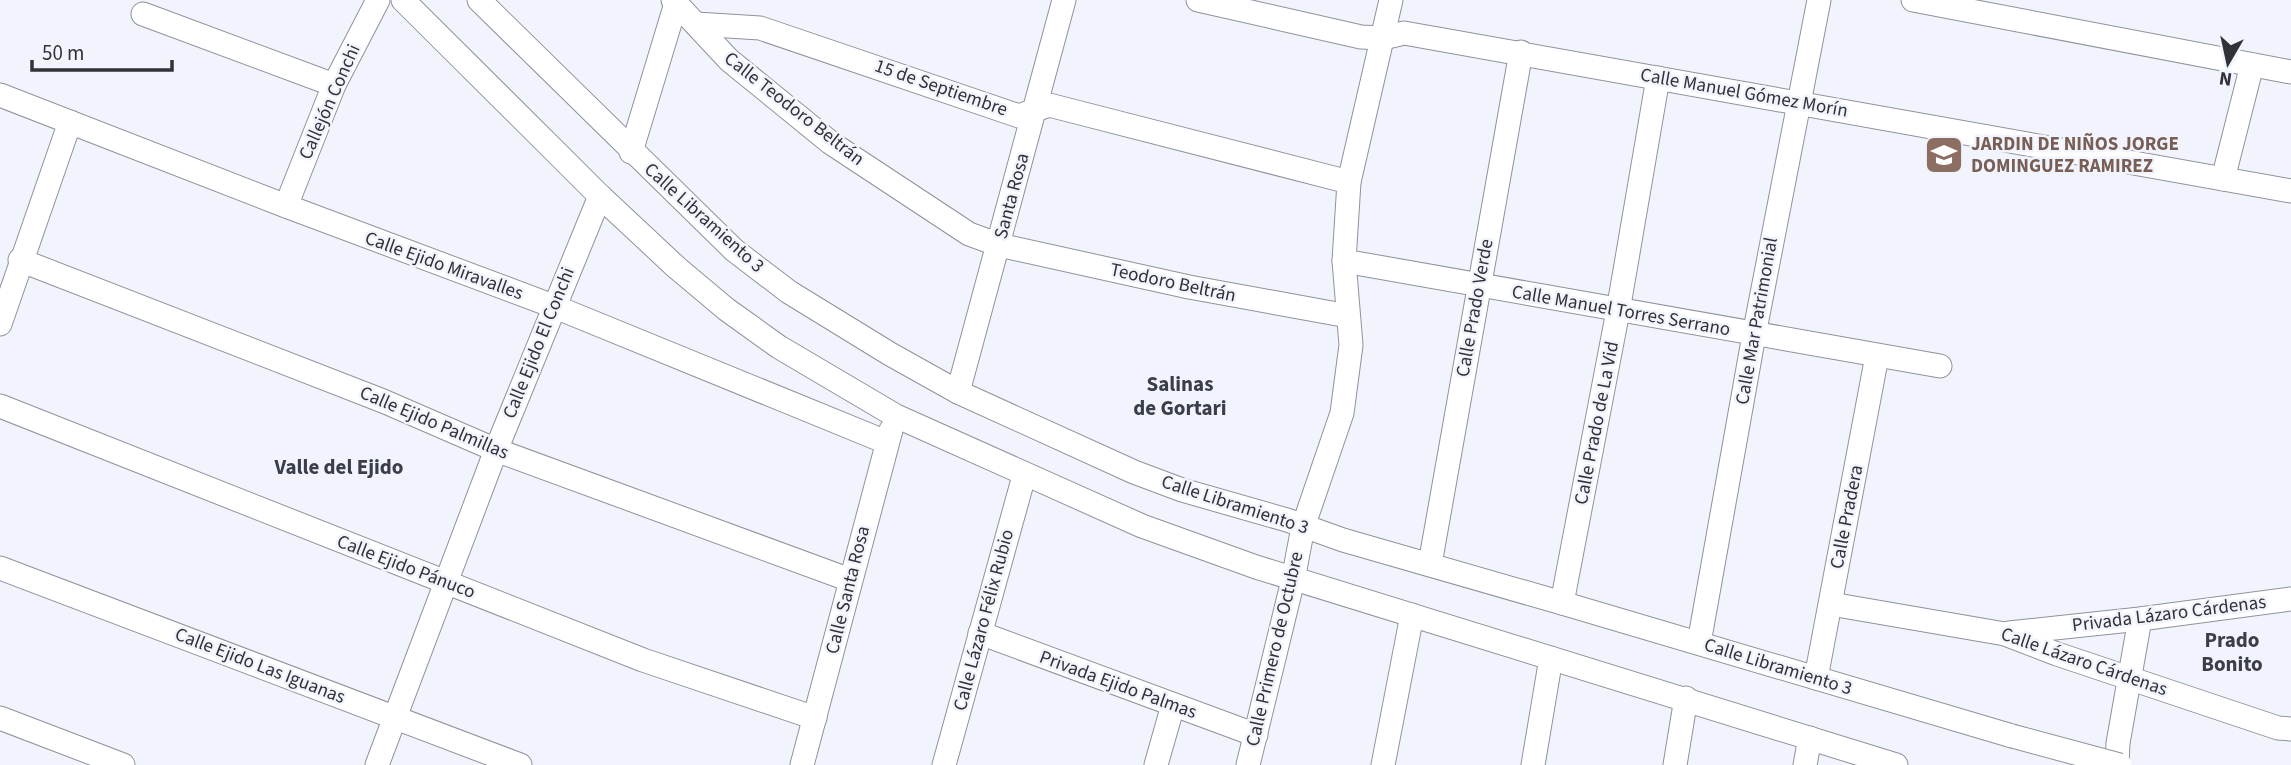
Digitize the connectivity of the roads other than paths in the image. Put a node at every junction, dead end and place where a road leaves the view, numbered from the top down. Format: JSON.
{"nodes":[{"id":1,"x":378,"y":0,"type":"edge"},
{"id":2,"x":403,"y":0,"type":"edge"},
{"id":3,"x":479,"y":0,"type":"edge"},
{"id":4,"x":1064,"y":0,"type":"edge"},
{"id":5,"x":1198,"y":0,"type":"edge"},
{"id":6,"x":1391,"y":0,"type":"edge"},
{"id":7,"x":1819,"y":0,"type":"edge"},
{"id":8,"x":1913,"y":0,"type":"edge"},
{"id":9,"x":676,"y":1,"type":"edge"},
{"id":10,"x":142,"y":14,"type":"dead end"},
{"id":11,"x":696,"y":24,"type":"junction"},
{"id":12,"x":1382,"y":38,"type":"junction"},
{"id":13,"x":1521,"y":52,"type":"junction"},
{"id":14,"x":2252,"y":65,"type":"junction"},
{"id":15,"x":2291,"y":72,"type":"edge"},
{"id":16,"x":1658,"y":78,"type":"junction"},
{"id":17,"x":334,"y":85,"type":"junction"},
{"id":18,"x":0,"y":95,"type":"edge"},
{"id":19,"x":1799,"y":102,"type":"junction"},
{"id":20,"x":1035,"y":111,"type":"junction"},
{"id":21,"x":70,"y":122,"type":"junction"},
{"id":22,"x":631,"y":152,"type":"junction"},
{"id":23,"x":2223,"y":179,"type":"junction"},
{"id":24,"x":1349,"y":182,"type":"junction"},
{"id":25,"x":2291,"y":191,"type":"edge"},
{"id":26,"x":600,"y":196,"type":"junction"},
{"id":27,"x":286,"y":206,"type":"junction"},
{"id":28,"x":999,"y":245,"type":"junction"},
{"id":29,"x":20,"y":260,"type":"junction"},
{"id":30,"x":1344,"y":261,"type":"junction"},
{"id":31,"x":1479,"y":285,"type":"junction"},
{"id":32,"x":553,"y":306,"type":"junction"},
{"id":33,"x":1618,"y":311,"type":"junction"},
{"id":34,"x":1348,"y":316,"type":"junction"},
{"id":35,"x":0,"y":324,"type":"edge"},
{"id":36,"x":1754,"y":335,"type":"junction"},
{"id":37,"x":1877,"y":356,"type":"junction"},
{"id":38,"x":1940,"y":366,"type":"dead end"},
{"id":39,"x":958,"y":392,"type":"junction"},
{"id":40,"x":0,"y":406,"type":"edge"},
{"id":41,"x":896,"y":416,"type":"junction"},
{"id":42,"x":886,"y":442,"type":"junction"},
{"id":43,"x":496,"y":450,"type":"junction"},
{"id":44,"x":1024,"y":475,"type":"junction"},
{"id":45,"x":1303,"y":527,"type":"junction"},
{"id":46,"x":1430,"y":564,"type":"junction"},
{"id":47,"x":0,"y":568,"type":"edge"},
{"id":48,"x":850,"y":580,"type":"junction"},
{"id":49,"x":1293,"y":580,"type":"junction"},
{"id":50,"x":445,"y":583,"type":"junction"},
{"id":51,"x":2291,"y":599,"type":"edge"},
{"id":52,"x":1562,"y":603,"type":"junction"},
{"id":53,"x":1830,"y":604,"type":"junction"},
{"id":54,"x":1412,"y":615,"type":"junction"},
{"id":55,"x":2140,"y":619,"type":"junction"},
{"id":56,"x":980,"y":633,"type":"junction"},
{"id":57,"x":2005,"y":634,"type":"junction"},
{"id":58,"x":1699,"y":643,"type":"junction"},
{"id":59,"x":1551,"y":658,"type":"junction"},
{"id":60,"x":2129,"y":677,"type":"junction"},
{"id":61,"x":1816,"y":678,"type":"junction"},
{"id":62,"x":1686,"y":698,"type":"junction"},
{"id":63,"x":1173,"y":705,"type":"junction"},
{"id":64,"x":395,"y":717,"type":"junction"},
{"id":65,"x":0,"y":718,"type":"edge"},
{"id":66,"x":816,"y":718,"type":"junction"},
{"id":67,"x":2291,"y":729,"type":"edge"},
{"id":68,"x":1256,"y":735,"type":"junction"},
{"id":69,"x":1810,"y":738,"type":"junction"},
{"id":70,"x":2118,"y":758,"type":"edge"},
{"id":71,"x":123,"y":765,"type":"edge"},
{"id":72,"x":377,"y":765,"type":"edge"},
{"id":73,"x":520,"y":765,"type":"edge"},
{"id":74,"x":802,"y":765,"type":"edge"},
{"id":75,"x":946,"y":765,"type":"edge"},
{"id":76,"x":1156,"y":765,"type":"edge"},
{"id":77,"x":1248,"y":765,"type":"edge"},
{"id":78,"x":1383,"y":765,"type":"edge"},
{"id":79,"x":1533,"y":765,"type":"edge"},
{"id":80,"x":1675,"y":765,"type":"edge"},
{"id":81,"x":1805,"y":765,"type":"edge"},
{"id":82,"x":1896,"y":765,"type":"edge"}],
"edges":[{"from":1,"to":17,"type":"street","name":"Callejón Conchi"},
{"from":2,"to":26,"type":"street"},
{"from":3,"to":22,"type":"street","name":"Calle Libramiento 3"},
{"from":4,"to":20,"type":"street","name":"Santa Rosa"},
{"from":5,"to":12,"type":"street","name":"Calle Manuel Gómez Morín"},
{"from":6,"to":12,"type":"street","name":"Calle Primero de Octubre"},
{"from":7,"to":19,"type":"street","name":"Calle Mar Patrimonial"},
{"from":8,"to":14,"type":"street"},
{"from":9,"to":11,"type":"street","name":"Calle Teodoro Beltrán"},
{"from":9,"to":22,"type":"street"},
{"from":10,"to":17,"type":"street"},
{"from":11,"to":20,"type":"street","name":"15 de Septiembre"},
{"from":11,"to":28,"type":"street","name":"Calle Teodoro Beltrán"},
{"from":12,"to":13,"type":"street","name":"Calle Manuel Gómez Morín"},
{"from":12,"to":24,"type":"street","name":"Calle Primero de Octubre"},
{"from":13,"to":16,"type":"street","name":"Calle Manuel Gómez Morín"},
{"from":13,"to":31,"type":"street","name":"Calle Prado Verde"},
{"from":14,"to":15,"type":"street"},
{"from":14,"to":23,"type":"street"},
{"from":16,"to":19,"type":"street","name":"Calle Manuel Gómez Morín"},
{"from":16,"to":33,"type":"street","name":"Calle Prado de La Vid"},
{"from":17,"to":27,"type":"street","name":"Callejón Conchi"},
{"from":18,"to":21,"type":"street","name":"Calle Ejido Miravalles"},
{"from":19,"to":23,"type":"street","name":"Calle Manuel Gómez Morín"},
{"from":19,"to":36,"type":"street","name":"Calle Mar Patrimonial"},
{"from":20,"to":24,"type":"street","name":"15 de Septiembre"},
{"from":20,"to":28,"type":"street","name":"Santa Rosa"},
{"from":21,"to":27,"type":"street","name":"Calle Ejido Miravalles"},
{"from":21,"to":29,"type":"street"},
{"from":22,"to":39,"type":"street","name":"Calle Libramiento 3"},
{"from":23,"to":25,"type":"street","name":"Calle Manuel Gómez Morín"},
{"from":24,"to":30,"type":"street","name":"Calle Primero de Octubre"},
{"from":26,"to":32,"type":"street","name":"Calle Ejido El Conchi"},
{"from":26,"to":41,"type":"street"},
{"from":27,"to":32,"type":"street","name":"Calle Ejido Miravalles"},
{"from":28,"to":34,"type":"street","name":"Teodoro Beltrán"},
{"from":28,"to":39,"type":"street","name":"Santa Rosa"},
{"from":29,"to":35,"type":"street"},
{"from":29,"to":43,"type":"street","name":"Calle Ejido Palmillas"},
{"from":30,"to":31,"type":"street","name":"Calle Manuel Torres Serrano"},
{"from":30,"to":34,"type":"street","name":"Calle Primero de Octubre"},
{"from":31,"to":33,"type":"street","name":"Calle Manuel Torres Serrano"},
{"from":31,"to":46,"type":"street","name":"Calle Prado Verde"},
{"from":32,"to":42,"type":"street","name":"Calle Ejido Miravalles"},
{"from":32,"to":43,"type":"street","name":"Calle Ejido El Conchi"},
{"from":33,"to":36,"type":"street","name":"Calle Manuel Torres Serrano"},
{"from":33,"to":52,"type":"street","name":"Calle Prado de La Vid"},
{"from":34,"to":45,"type":"street","name":"Calle Primero de Octubre"},
{"from":36,"to":37,"type":"street","name":"Calle Manuel Torres Serrano"},
{"from":36,"to":58,"type":"street","name":"Calle Mar Patrimonial"},
{"from":37,"to":38,"type":"street","name":"Calle Manuel Torres Serrano"},
{"from":37,"to":53,"type":"street","name":"Calle Pradera"},
{"from":39,"to":45,"type":"street","name":"Calle Libramiento 3"},
{"from":40,"to":50,"type":"street","name":"Calle Ejido Pánuco"},
{"from":41,"to":42,"type":"street","name":"Calle Santa Rosa"},
{"from":41,"to":44,"type":"street"},
{"from":42,"to":48,"type":"street","name":"Calle Santa Rosa"},
{"from":43,"to":48,"type":"street","name":"Calle Ejido Palmillas"},
{"from":43,"to":50,"type":"street","name":"Calle Ejido El Conchi"},
{"from":44,"to":49,"type":"street"},
{"from":44,"to":56,"type":"street","name":"Calle Lázaro Félix Rubio"},
{"from":45,"to":46,"type":"street","name":"Calle Libramiento 3"},
{"from":45,"to":49,"type":"street","name":"Calle Primero de Octubre"},
{"from":46,"to":52,"type":"street","name":"Calle Libramiento 3"},
{"from":47,"to":64,"type":"street","name":"Calle Ejido Las Iguanas"},
{"from":48,"to":66,"type":"street","name":"Calle Santa Rosa"},
{"from":49,"to":54,"type":"street"},
{"from":49,"to":68,"type":"street","name":"Calle Primero de Octubre"},
{"from":50,"to":64,"type":"street","name":"Calle Ejido El Conchi"},
{"from":50,"to":66,"type":"street","name":"Calle Ejido Pánuco"},
{"from":51,"to":55,"type":"street","name":"Privada Lázaro Cárdenas"},
{"from":52,"to":58,"type":"street","name":"Calle Libramiento 3"},
{"from":53,"to":57,"type":"street","name":"Calle Lázaro Cárdenas"},
{"from":53,"to":61,"type":"street","name":"Calle Pradera"},
{"from":54,"to":59,"type":"street"},
{"from":54,"to":78,"type":"street"},
{"from":55,"to":57,"type":"street","name":"Privada Lázaro Cárdenas"},
{"from":55,"to":60,"type":"street"},
{"from":56,"to":63,"type":"street","name":"Privada Ejido Palmas"},
{"from":56,"to":75,"type":"street","name":"Calle Lázaro Félix Rubio"},
{"from":57,"to":60,"type":"street","name":"Calle Lázaro Cárdenas"},
{"from":58,"to":61,"type":"street","name":"Calle Libramiento 3"},
{"from":59,"to":62,"type":"street"},
{"from":59,"to":79,"type":"street"},
{"from":60,"to":67,"type":"street","name":"Calle Lázaro Cárdenas"},
{"from":60,"to":70,"type":"street"},
{"from":61,"to":70,"type":"street","name":"Calle Libramiento 3","bridge":true},
{"from":62,"to":69,"type":"street"},
{"from":62,"to":80,"type":"street"},
{"from":63,"to":68,"type":"street","name":"Privada Ejido Palmas"},
{"from":63,"to":76,"type":"street"},
{"from":64,"to":72,"type":"street","name":"Calle Ejido El Conchi"},
{"from":64,"to":73,"type":"street","name":"Calle Ejido Las Iguanas"},
{"from":65,"to":71,"type":"street"},
{"from":66,"to":74,"type":"street","name":"Calle Santa Rosa"},
{"from":68,"to":77,"type":"street","name":"Calle Primero de Octubre"},
{"from":69,"to":81,"type":"street"},
{"from":69,"to":82,"type":"street"}]}
